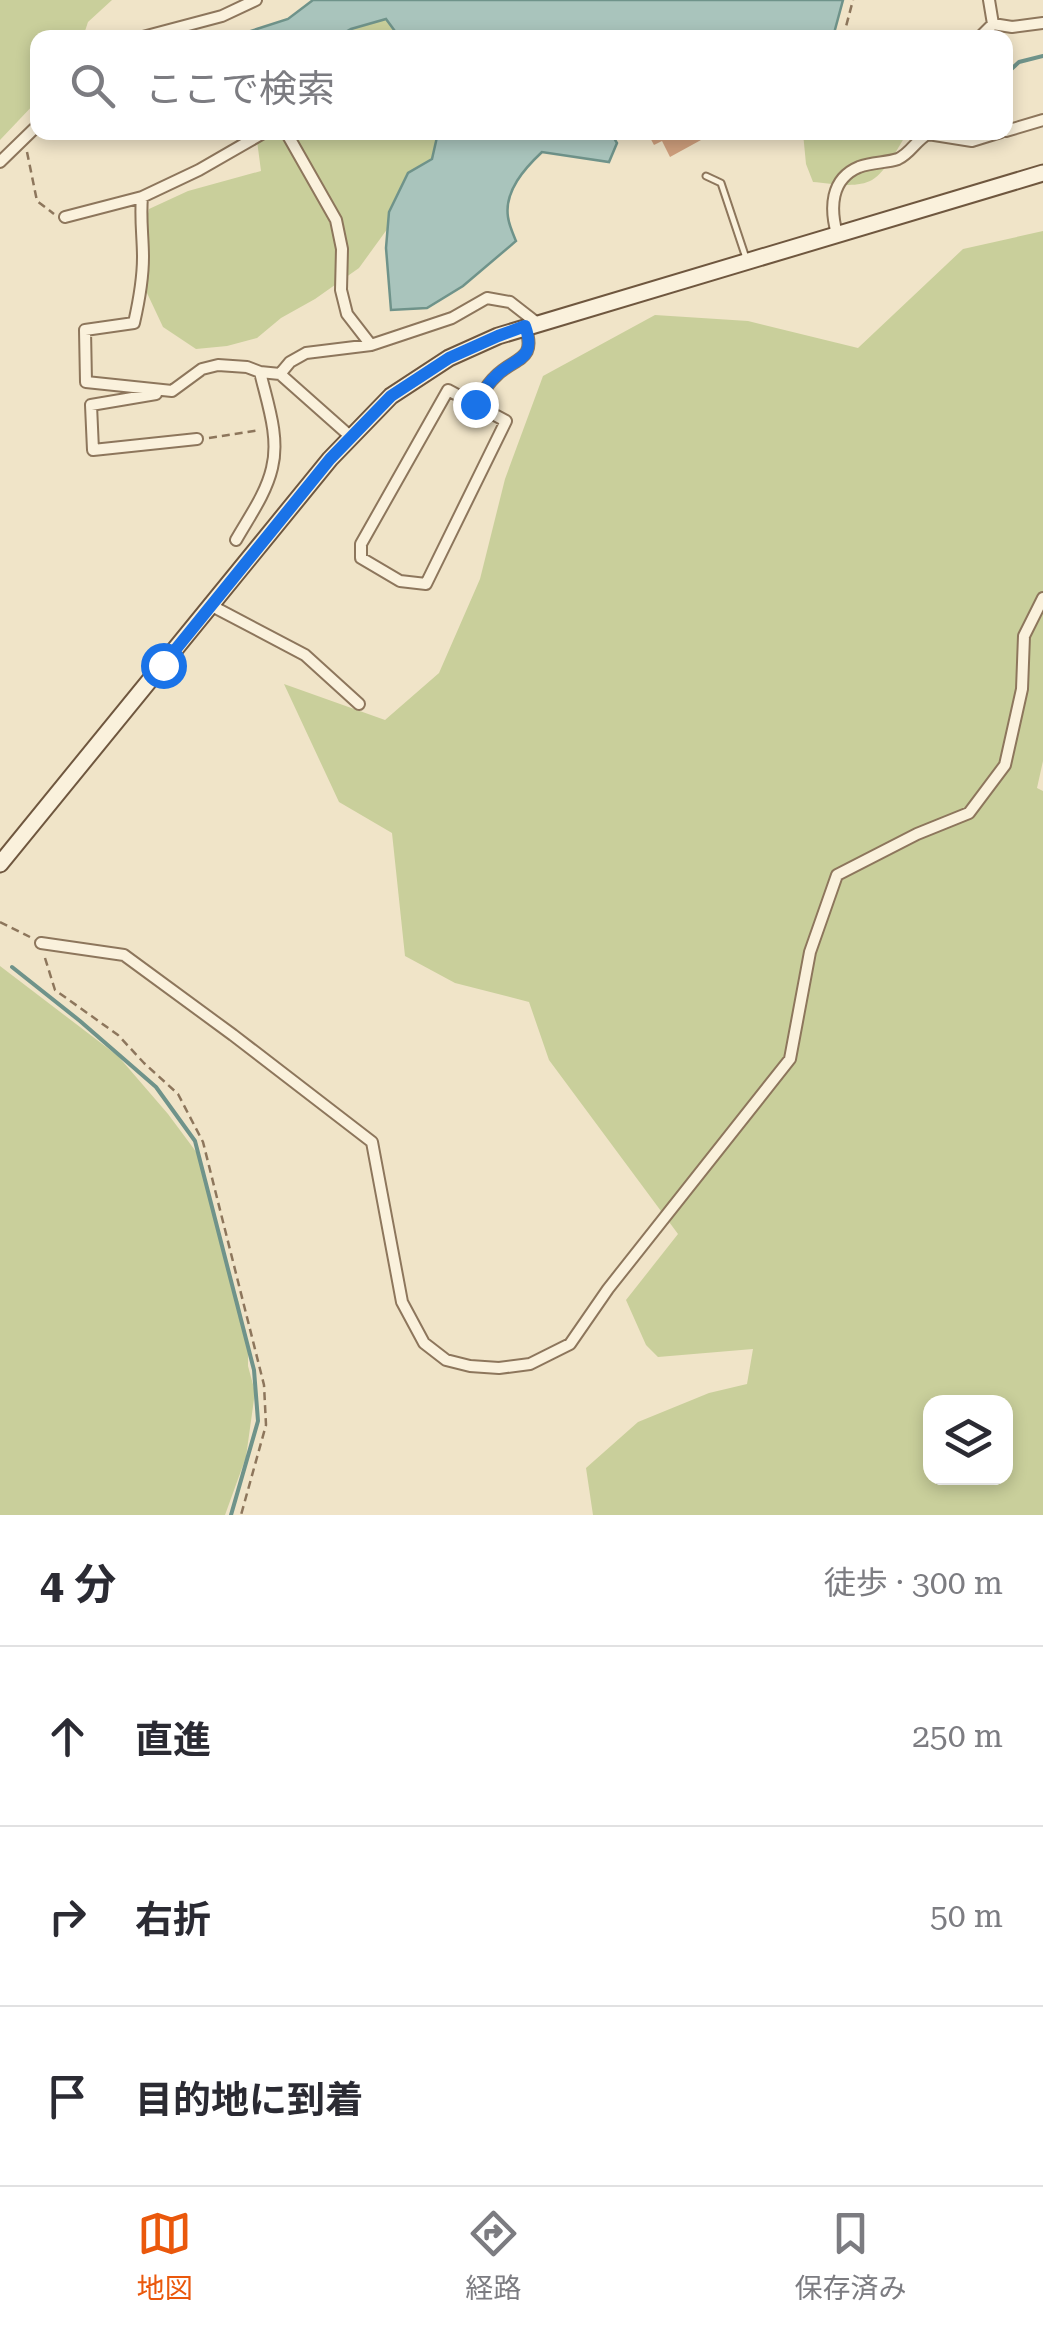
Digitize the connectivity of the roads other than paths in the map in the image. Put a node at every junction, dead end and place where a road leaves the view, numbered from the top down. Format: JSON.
{"nodes":[{"id":1,"x":256,"y":0,"type":"edge"},
{"id":2,"x":989,"y":0,"type":"edge"},
{"id":3,"x":1043,"y":23,"type":"edge"},
{"id":4,"x":994,"y":24,"type":"junction"},
{"id":5,"x":170,"y":30,"type":"edge"},
{"id":6,"x":988,"y":30,"type":"edge"},
{"id":7,"x":1043,"y":120,"type":"edge"},
{"id":8,"x":1013,"y":129,"type":"edge"},
{"id":9,"x":30,"y":133,"type":"edge"},
{"id":10,"x":251,"y":140,"type":"edge"},
{"id":11,"x":291,"y":140,"type":"edge"},
{"id":12,"x":917,"y":140,"type":"edge"},
{"id":13,"x":0,"y":162,"type":"edge"},
{"id":14,"x":1043,"y":173,"type":"edge"},
{"id":15,"x":706,"y":176,"type":"dead end"},
{"id":16,"x":142,"y":198,"type":"junction"},
{"id":17,"x":65,"y":217,"type":"road end"},
{"id":18,"x":837,"y":234,"type":"junction"},
{"id":19,"x":747,"y":260,"type":"junction"},
{"id":20,"x":531,"y":324,"type":"junction"},
{"id":21,"x":371,"y":345,"type":"junction"},
{"id":22,"x":260,"y":372,"type":"junction"},
{"id":23,"x":280,"y":374,"type":"junction"},
{"id":24,"x":172,"y":391,"type":"junction"},
{"id":25,"x":475,"y":404,"type":"junction"},
{"id":26,"x":351,"y":437,"type":"junction"},
{"id":27,"x":197,"y":439,"type":"road end"},
{"id":28,"x":236,"y":540,"type":"dead end"},
{"id":29,"x":1043,"y":598,"type":"edge"},
{"id":30,"x":212,"y":606,"type":"junction"},
{"id":31,"x":359,"y":704,"type":"dead end"},
{"id":32,"x":0,"y":864,"type":"edge"},
{"id":33,"x":41,"y":943,"type":"road end"}],
"edges":[{"from":1,"to":5,"type":"street"},
{"from":2,"to":4,"type":"street"},
{"from":3,"to":4,"type":"street"},
{"from":4,"to":6,"type":"street"},
{"from":7,"to":8,"type":"street"},
{"from":9,"to":13,"type":"street"},
{"from":10,"to":16,"type":"street"},
{"from":11,"to":21,"type":"street"},
{"from":12,"to":18,"type":"street"},
{"from":14,"to":18,"type":"street"},
{"from":15,"to":19,"type":"lane"},
{"from":16,"to":17,"type":"street"},
{"from":16,"to":24,"type":"street"},
{"from":18,"to":19,"type":"street"},
{"from":19,"to":20,"type":"street"},
{"from":20,"to":21,"type":"street"},
{"from":20,"to":25,"type":"street"},
{"from":20,"to":26,"type":"street"},
{"from":21,"to":23,"type":"street"},
{"from":22,"to":23,"type":"street"},
{"from":22,"to":24,"type":"street"},
{"from":22,"to":28,"type":"street"},
{"from":23,"to":26,"type":"street"},
{"from":24,"to":27,"type":"street"},
{"from":25,"to":25,"type":"street"},
{"from":26,"to":30,"type":"street"},
{"from":29,"to":33,"type":"street"},
{"from":30,"to":31,"type":"street"},
{"from":30,"to":32,"type":"street"}]}
